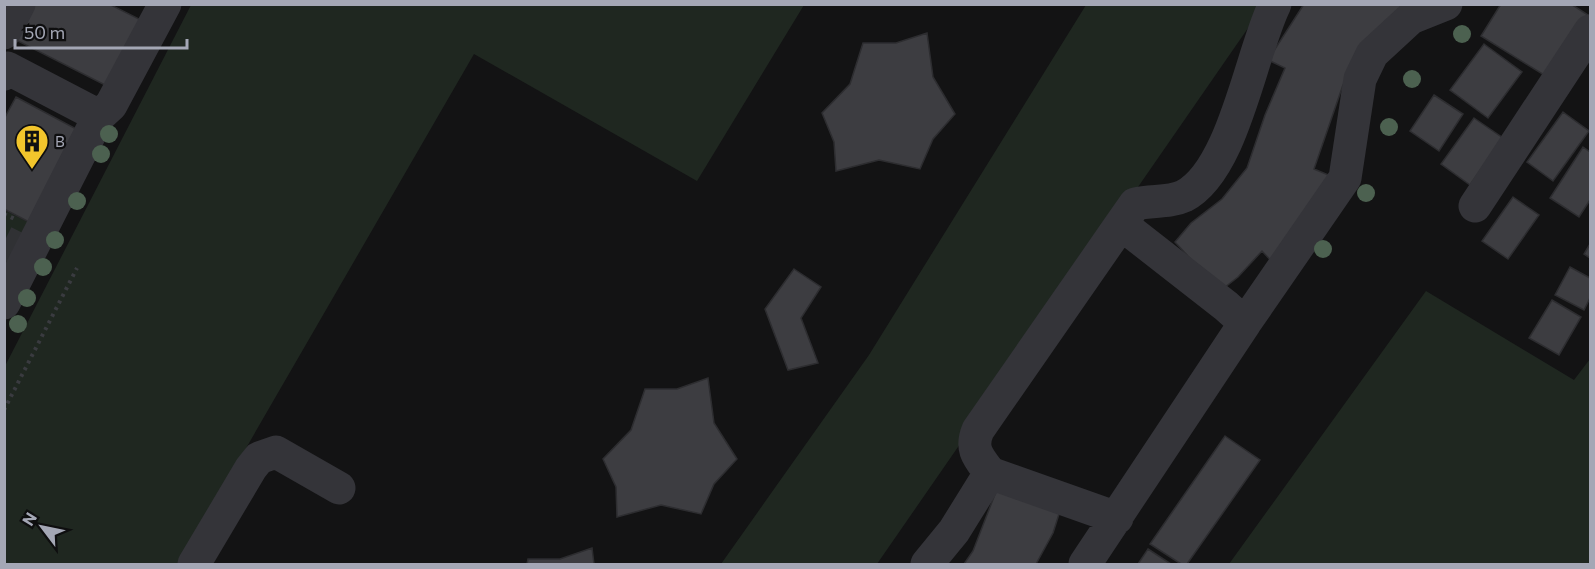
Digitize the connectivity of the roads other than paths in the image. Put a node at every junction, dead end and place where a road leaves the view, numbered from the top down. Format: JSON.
{"nodes":[{"id":1,"x":20,"y":4,"type":"edge"},
{"id":2,"x":165,"y":4,"type":"edge"},
{"id":3,"x":1275,"y":4,"type":"edge"},
{"id":4,"x":1446,"y":4,"type":"edge"},
{"id":5,"x":1590,"y":31,"type":"edge"},
{"id":6,"x":4,"y":33,"type":"edge"},
{"id":7,"x":5,"y":67,"type":"edge"},
{"id":8,"x":99,"y":116,"type":"junction"},
{"id":9,"x":1475,"y":206,"type":"dead end"},
{"id":10,"x":1121,"y":224,"type":"junction"},
{"id":11,"x":4,"y":303,"type":"edge"},
{"id":12,"x":1245,"y":323,"type":"junction"},
{"id":13,"x":990,"y":473,"type":"junction"},
{"id":14,"x":339,"y":488,"type":"dead end"},
{"id":15,"x":1117,"y":518,"type":"junction"},
{"id":16,"x":194,"y":564,"type":"edge"},
{"id":17,"x":927,"y":564,"type":"edge"},
{"id":18,"x":1084,"y":564,"type":"edge"}],
"edges":[{"from":1,"to":6,"type":"street"},
{"from":2,"to":8,"type":"street"},
{"from":3,"to":10,"type":"street"},
{"from":4,"to":12,"type":"street"},
{"from":5,"to":9,"type":"street"},
{"from":7,"to":8,"type":"street"},
{"from":8,"to":11,"type":"street"},
{"from":10,"to":12,"type":"street"},
{"from":10,"to":13,"type":"street"},
{"from":12,"to":15,"type":"street"},
{"from":13,"to":15,"type":"street"},
{"from":13,"to":17,"type":"street"},
{"from":14,"to":16,"type":"street"},
{"from":15,"to":18,"type":"street"}]}
